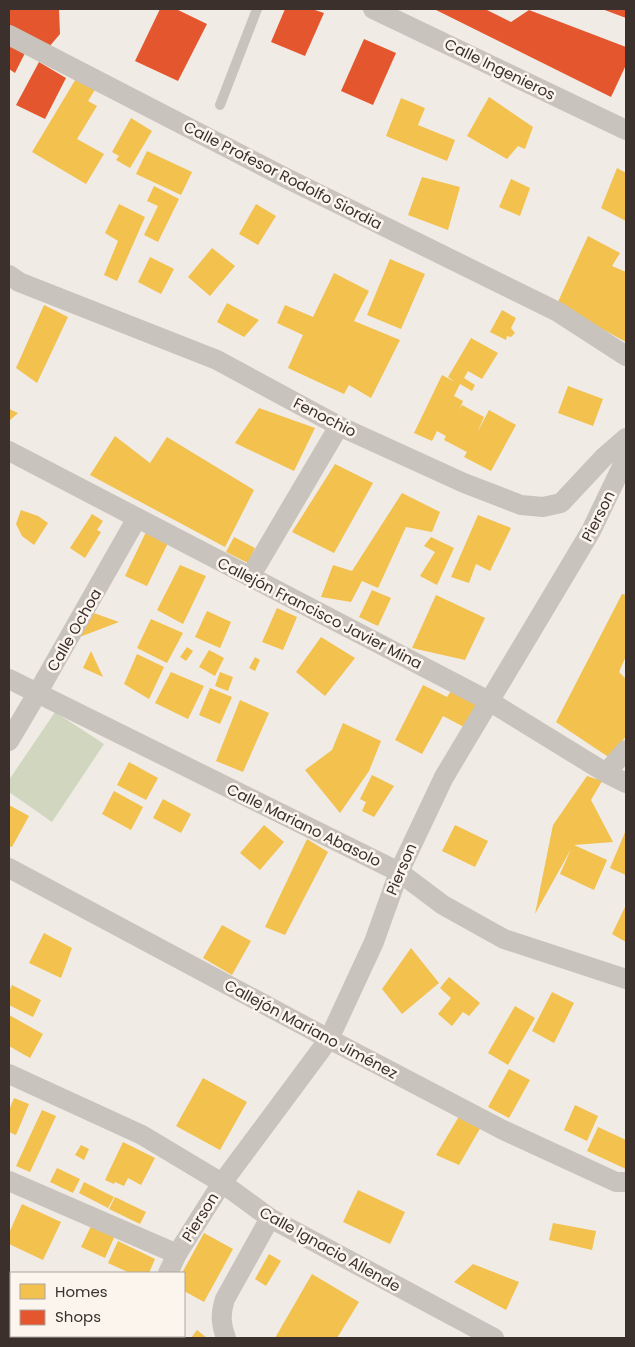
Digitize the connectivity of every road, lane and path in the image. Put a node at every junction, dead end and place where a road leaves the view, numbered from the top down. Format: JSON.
{"nodes":[{"id":1,"x":258,"y":9,"type":"edge"},
{"id":2,"x":383,"y":11,"type":"edge"},
{"id":3,"x":9,"y":35,"type":"edge"},
{"id":4,"x":220,"y":105,"type":"dead end"},
{"id":5,"x":626,"y":130,"type":"edge"},
{"id":6,"x":14,"y":279,"type":"edge"},
{"id":7,"x":626,"y":356,"type":"edge"},
{"id":8,"x":339,"y":426,"type":"junction"},
{"id":9,"x":626,"y":438,"type":"edge"},
{"id":10,"x":9,"y":451,"type":"edge"},
{"id":11,"x":626,"y":458,"type":"edge"},
{"id":12,"x":137,"y":518,"type":"junction"},
{"id":13,"x":250,"y":577,"type":"junction"},
{"id":14,"x":9,"y":679,"type":"edge"},
{"id":15,"x":38,"y":692,"type":"junction"},
{"id":16,"x":489,"y":701,"type":"junction"},
{"id":17,"x":9,"y":741,"type":"edge"},
{"id":18,"x":626,"y":750,"type":"edge"},
{"id":19,"x":606,"y":773,"type":"junction"},
{"id":20,"x":626,"y":783,"type":"edge"},
{"id":21,"x":9,"y":868,"type":"edge"},
{"id":22,"x":399,"y":872,"type":"junction"},
{"id":23,"x":626,"y":979,"type":"edge"},
{"id":24,"x":329,"y":1039,"type":"junction"},
{"id":25,"x":9,"y":1074,"type":"edge"},
{"id":26,"x":9,"y":1181,"type":"edge"},
{"id":27,"x":621,"y":1182,"type":"edge"},
{"id":28,"x":222,"y":1183,"type":"junction"},
{"id":29,"x":270,"y":1218,"type":"junction"},
{"id":30,"x":176,"y":1254,"type":"junction"},
{"id":31,"x":168,"y":1272,"type":"edge"},
{"id":32,"x":226,"y":1338,"type":"edge"},
{"id":33,"x":494,"y":1338,"type":"edge"}],
"edges":[{"from":1,"to":4,"type":"lane"},
{"from":2,"to":5,"type":"street","name":"Calle Ingenieros"},
{"from":3,"to":7,"type":"street","name":"Calle Profesor Rodolfo Siordia"},
{"from":6,"to":8,"type":"street","name":"Fenochio"},
{"from":8,"to":9,"type":"street","name":"Fenochio"},
{"from":8,"to":13,"type":"street"},
{"from":10,"to":12,"type":"street","name":"Callejón Francisco Javier Mina"},
{"from":11,"to":16,"type":"street","name":"Pierson"},
{"from":12,"to":13,"type":"street","name":"Callejón Francisco Javier Mina"},
{"from":12,"to":15,"type":"street","name":"Calle Ochoa"},
{"from":13,"to":16,"type":"street","name":"Callejón Francisco Javier Mina"},
{"from":14,"to":15,"type":"street","name":"Calle Mariano Abasolo"},
{"from":15,"to":17,"type":"street","name":"Calle Ochoa"},
{"from":15,"to":22,"type":"street","name":"Calle Mariano Abasolo"},
{"from":16,"to":19,"type":"street","name":"Callejón Francisco Javier Mina"},
{"from":16,"to":22,"type":"street","name":"Pierson"},
{"from":18,"to":19,"type":"street"},
{"from":19,"to":20,"type":"street","name":"Callejón Francisco Javier Mina"},
{"from":21,"to":24,"type":"street","name":"Callejón Mariano Jiménez"},
{"from":22,"to":23,"type":"street","name":"Calle Mariano Abasolo"},
{"from":22,"to":24,"type":"street","name":"Pierson"},
{"from":24,"to":27,"type":"street","name":"Callejón Mariano Jiménez"},
{"from":24,"to":28,"type":"street","name":"Pierson"},
{"from":25,"to":28,"type":"street","name":"Calle Ignacio Allende"},
{"from":26,"to":30,"type":"street"},
{"from":28,"to":29,"type":"street","name":"Calle Ignacio Allende"},
{"from":28,"to":30,"type":"street","name":"Pierson"},
{"from":29,"to":32,"type":"street"},
{"from":29,"to":33,"type":"street","name":"Calle Ignacio Allende"},
{"from":30,"to":31,"type":"street","name":"Pierson"}]}
